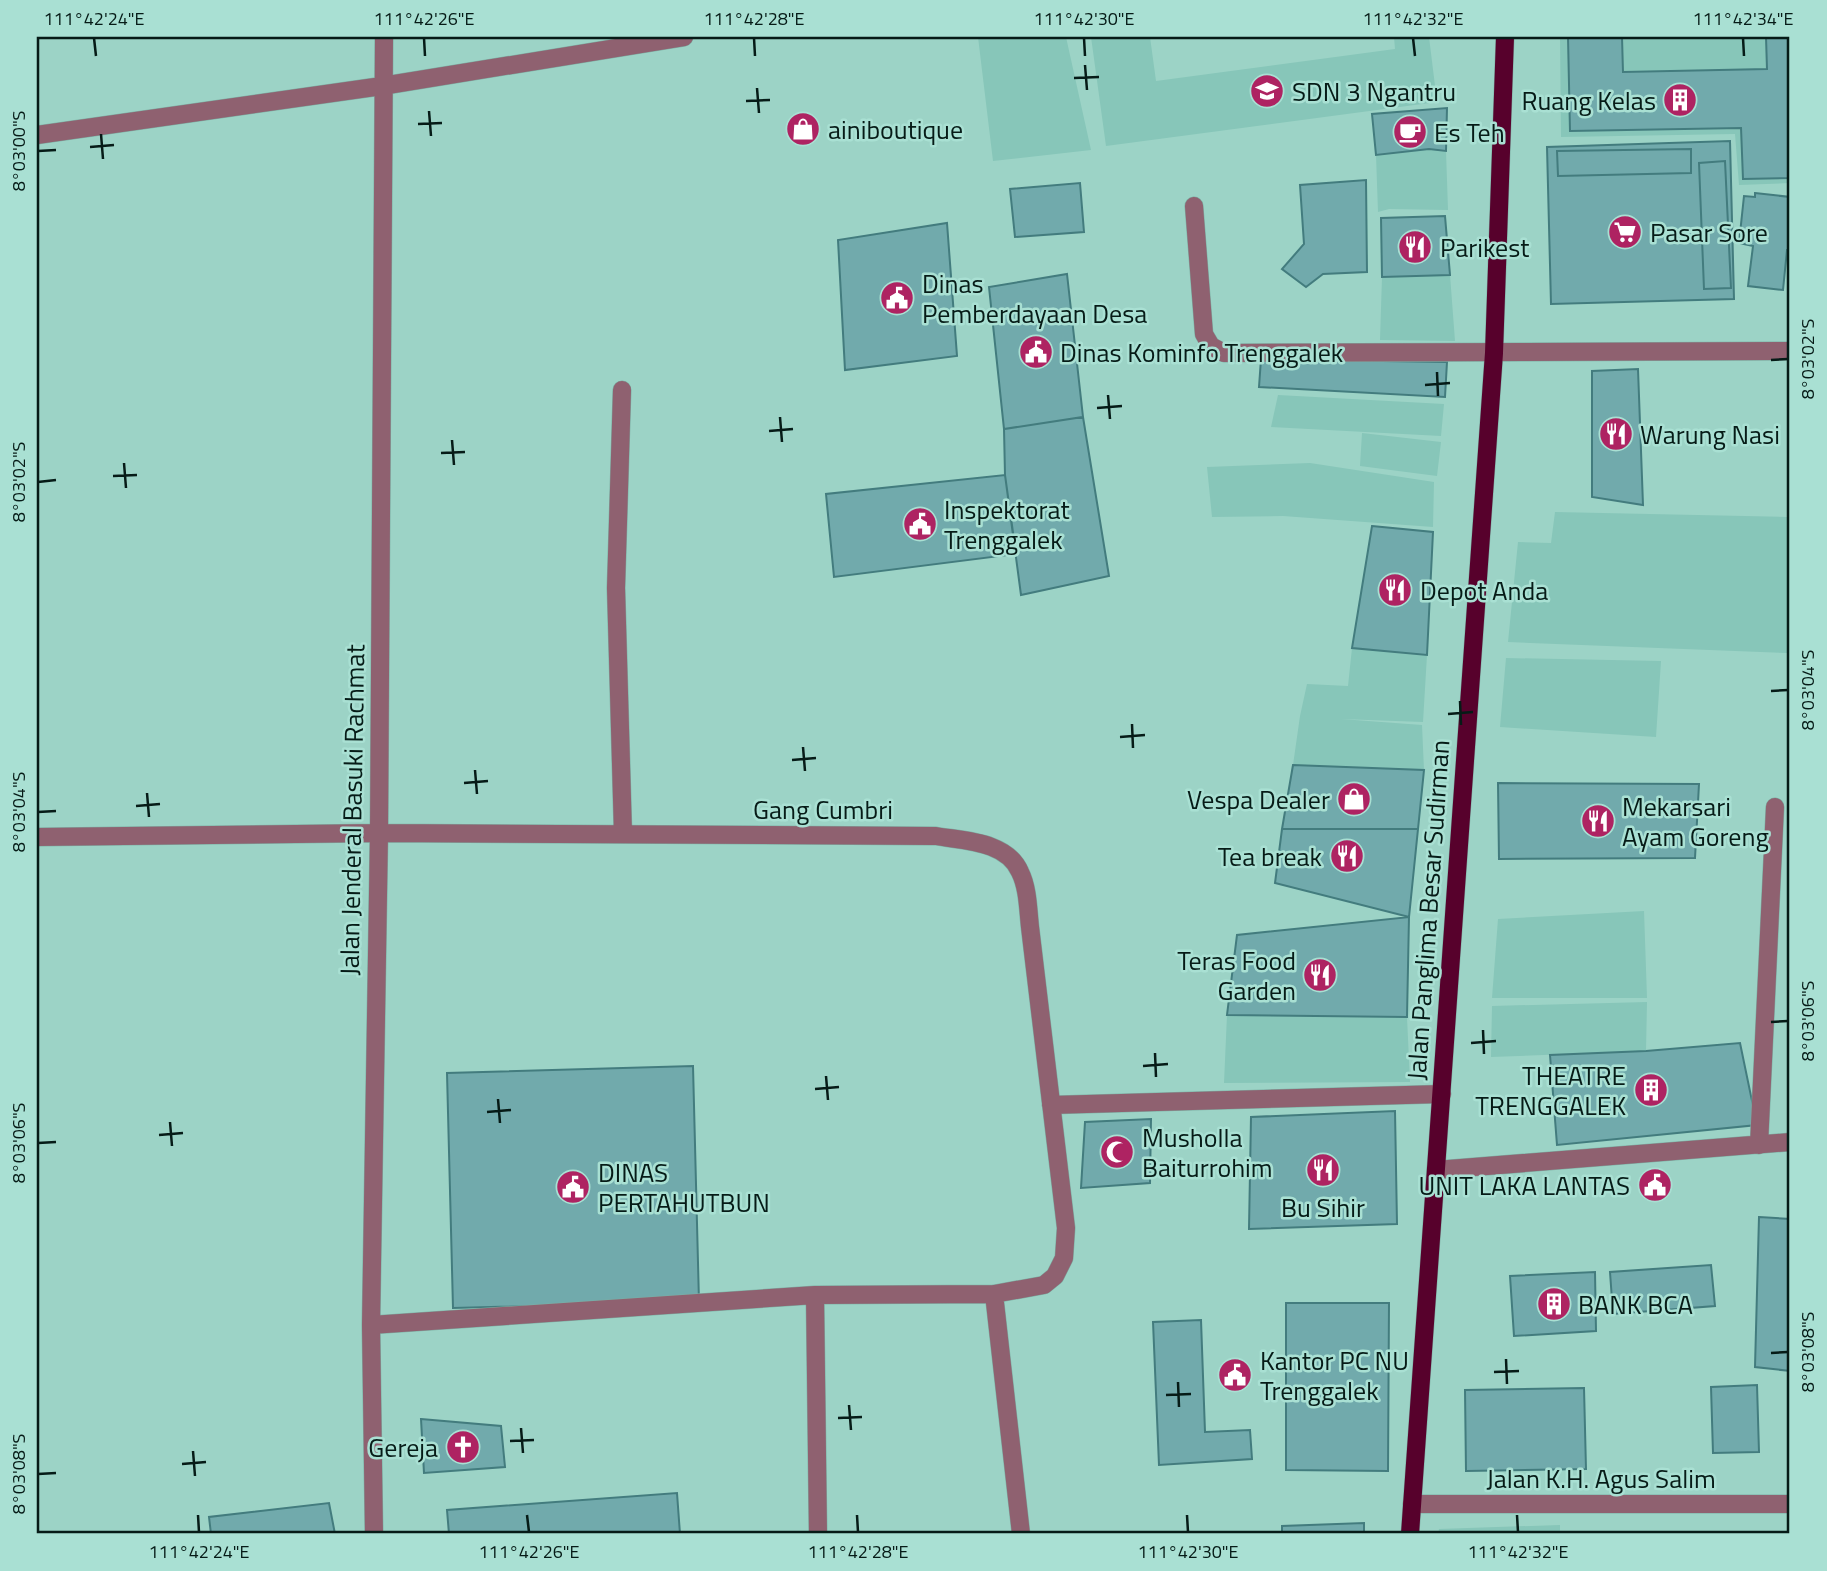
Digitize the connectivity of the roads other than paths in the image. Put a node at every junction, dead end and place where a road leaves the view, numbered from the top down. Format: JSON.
{"nodes":[{"id":1,"x":384,"y":37,"type":"edge"},
{"id":2,"x":684,"y":37,"type":"edge"},
{"id":3,"x":1505,"y":37,"type":"edge"},
{"id":4,"x":382,"y":86,"type":"junction"},
{"id":5,"x":37,"y":135,"type":"edge"},
{"id":6,"x":1194,"y":206,"type":"dead end"},
{"id":7,"x":1790,"y":351,"type":"edge"},
{"id":8,"x":1494,"y":353,"type":"junction"},
{"id":9,"x":622,"y":390,"type":"dead end"},
{"id":10,"x":1775,"y":807,"type":"dead end"},
{"id":11,"x":379,"y":833,"type":"junction"},
{"id":12,"x":623,"y":834,"type":"junction"},
{"id":13,"x":37,"y":837,"type":"edge"},
{"id":14,"x":1441,"y":1094,"type":"junction"},
{"id":15,"x":1051,"y":1105,"type":"junction"},
{"id":16,"x":1790,"y":1142,"type":"edge"},
{"id":17,"x":1759,"y":1145,"type":"junction"},
{"id":18,"x":1436,"y":1170,"type":"junction"},
{"id":19,"x":994,"y":1294,"type":"junction"},
{"id":20,"x":814,"y":1295,"type":"junction"},
{"id":21,"x":371,"y":1325,"type":"junction"},
{"id":22,"x":1412,"y":1504,"type":"junction"},
{"id":23,"x":1790,"y":1504,"type":"edge"},
{"id":24,"x":374,"y":1534,"type":"edge"},
{"id":25,"x":818,"y":1534,"type":"edge"},
{"id":26,"x":1021,"y":1534,"type":"edge"},
{"id":27,"x":1410,"y":1534,"type":"edge"}],
"edges":[{"from":1,"to":4,"type":"street","name":"Jalan Jenderal Basuki Rachmat"},
{"from":2,"to":4,"type":"street"},
{"from":3,"to":8,"type":"main road","name":"Jalan Panglima Besar Sudirman"},
{"from":4,"to":5,"type":"street"},
{"from":4,"to":11,"type":"street","name":"Jalan Jenderal Basuki Rachmat"},
{"from":6,"to":8,"type":"street"},
{"from":7,"to":8,"type":"street"},
{"from":8,"to":14,"type":"main road","name":"Jalan Panglima Besar Sudirman"},
{"from":9,"to":12,"type":"street"},
{"from":10,"to":17,"type":"street"},
{"from":11,"to":12,"type":"street","name":"Gang Cumbri"},
{"from":11,"to":13,"type":"street","name":"Gang Cumbri"},
{"from":11,"to":21,"type":"street","name":"Jalan Jenderal Basuki Rachmat"},
{"from":12,"to":15,"type":"street","name":"Gang Cumbri"},
{"from":14,"to":15,"type":"street"},
{"from":14,"to":18,"type":"main road","name":"Jalan Panglima Besar Sudirman"},
{"from":15,"to":19,"type":"street","name":"Gang Cumbri"},
{"from":16,"to":17,"type":"street"},
{"from":17,"to":18,"type":"street"},
{"from":18,"to":22,"type":"main road","name":"Jalan Panglima Besar Sudirman"},
{"from":19,"to":20,"type":"street","name":"Gang Cumbri"},
{"from":19,"to":26,"type":"street"},
{"from":20,"to":21,"type":"street","name":"Gang Cumbri"},
{"from":20,"to":25,"type":"street"},
{"from":21,"to":24,"type":"street","name":"Jalan Jenderal Basuki Rachmat"},
{"from":22,"to":23,"type":"street","name":"Jalan K.H. Agus Salim"},
{"from":22,"to":27,"type":"main road","name":"Jalan Panglima Besar Sudirman"}]}
